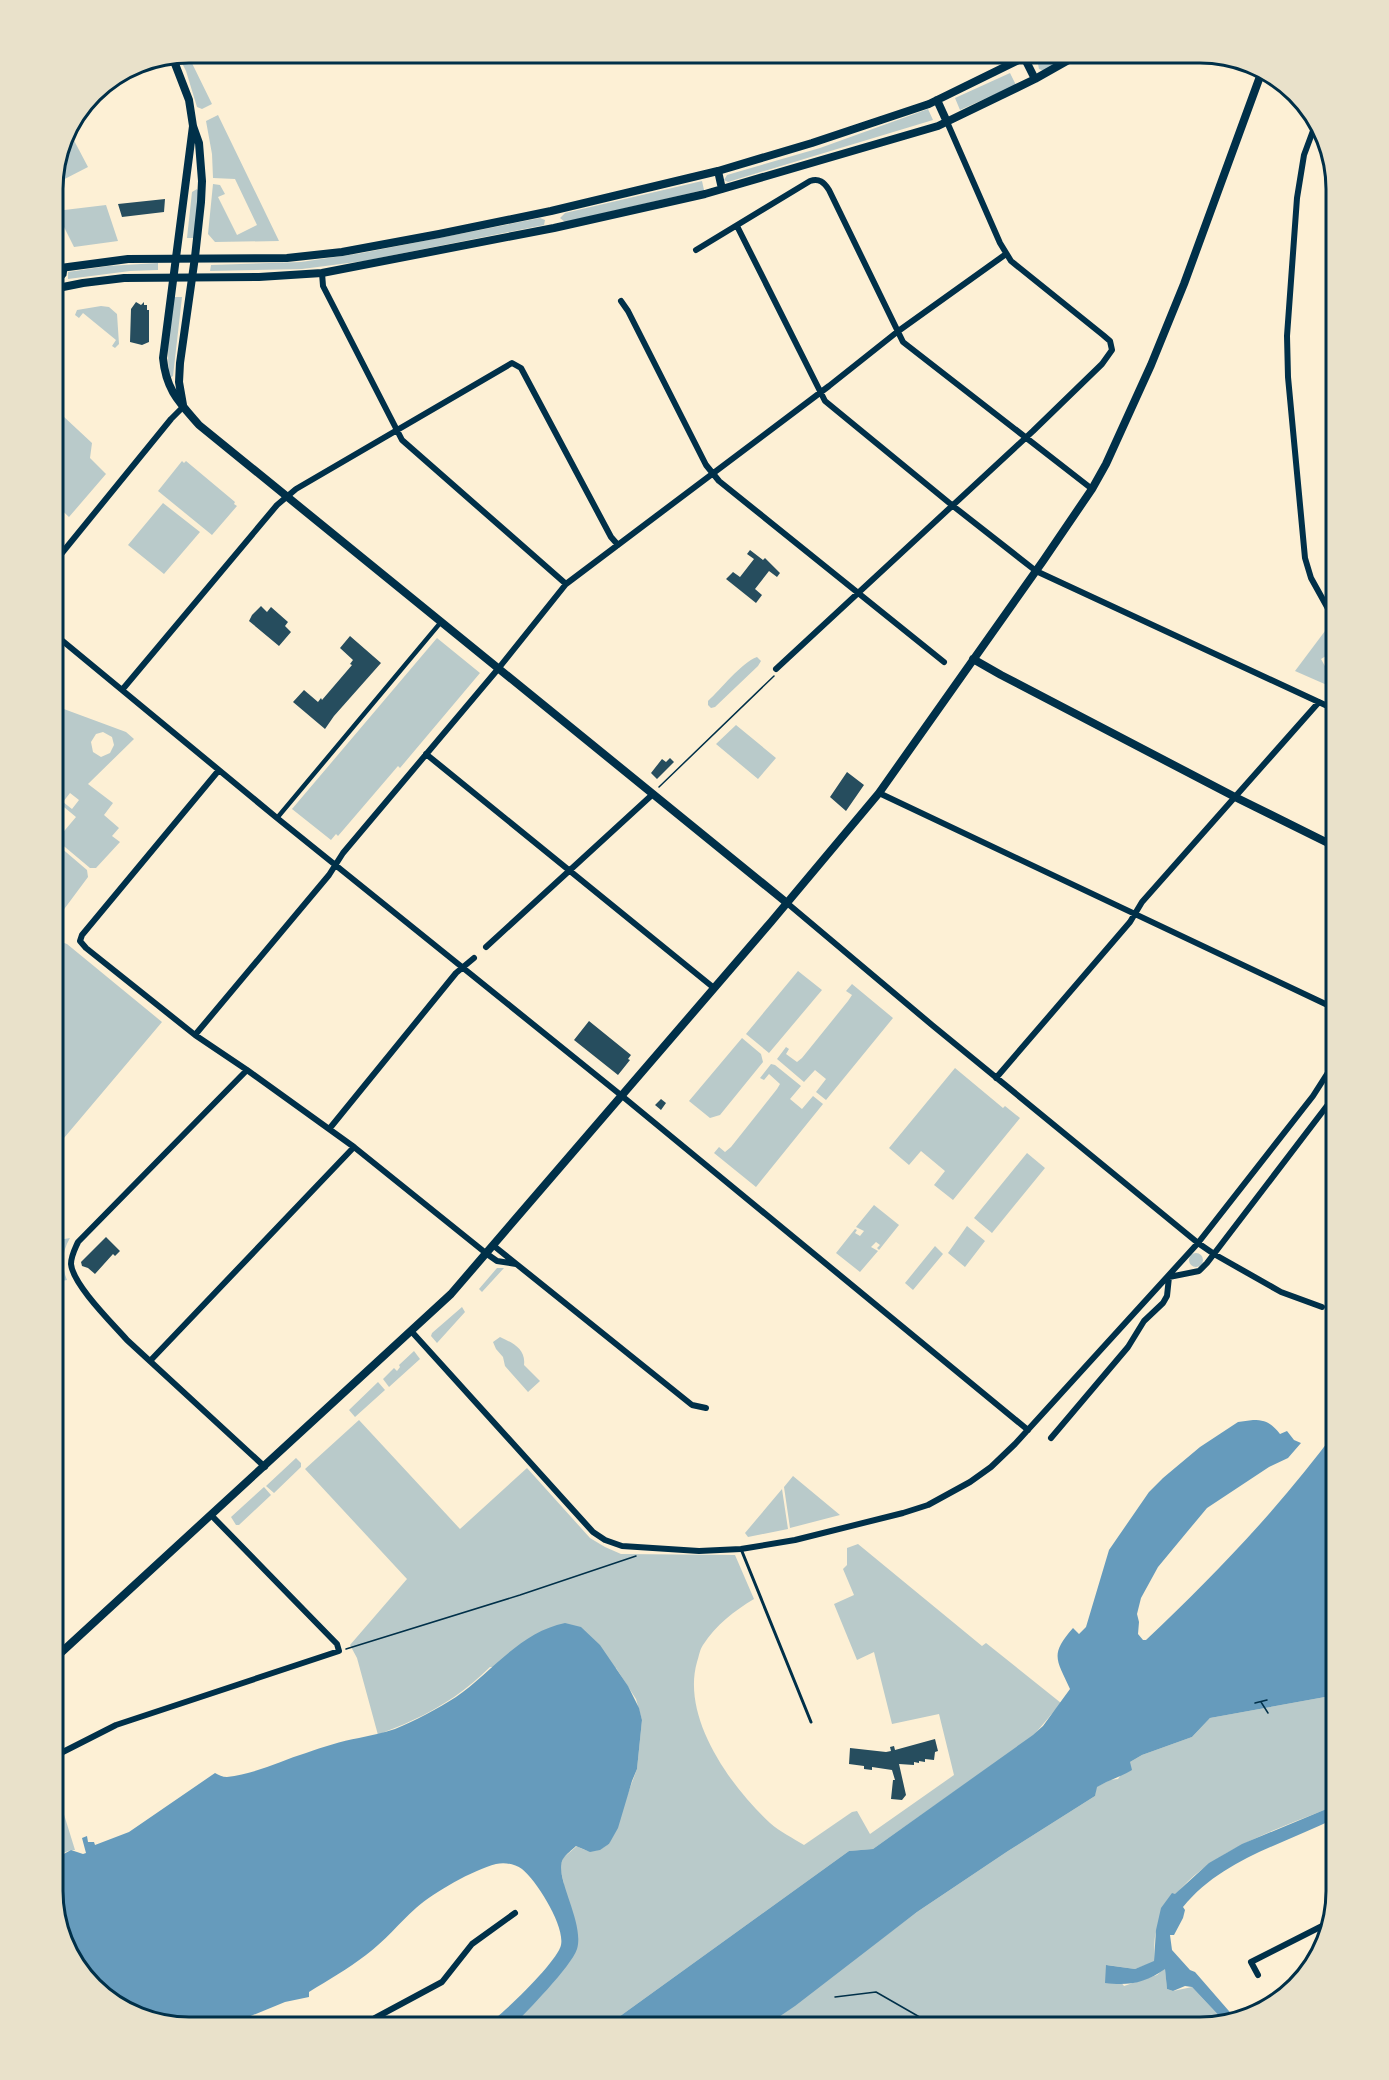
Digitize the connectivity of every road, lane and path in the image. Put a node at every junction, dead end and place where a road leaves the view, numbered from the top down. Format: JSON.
{"nodes":[{"id":1,"x":1012,"y":63,"type":"edge"},
{"id":2,"x":1027,"y":63,"type":"edge"},
{"id":3,"x":1063,"y":63,"type":"edge"},
{"id":4,"x":175,"y":64,"type":"edge"},
{"id":5,"x":1259,"y":78,"type":"edge"},
{"id":6,"x":1035,"y":79,"type":"junction"},
{"id":7,"x":938,"y":100,"type":"junction"},
{"id":8,"x":947,"y":122,"type":"junction"},
{"id":9,"x":193,"y":126,"type":"junction"},
{"id":10,"x":1312,"y":133,"type":"edge"},
{"id":11,"x":718,"y":171,"type":"junction"},
{"id":12,"x":722,"y":189,"type":"junction"},
{"id":13,"x":551,"y":211,"type":"junction"},
{"id":14,"x":737,"y":226,"type":"junction"},
{"id":15,"x":554,"y":228,"type":"junction"},
{"id":16,"x":696,"y":250,"type":"dead end"},
{"id":17,"x":1006,"y":254,"type":"junction"},
{"id":18,"x":195,"y":257,"type":"junction"},
{"id":19,"x":176,"y":258,"type":"junction"},
{"id":20,"x":66,"y":266,"type":"junction"},
{"id":21,"x":63,"y":267,"type":"edge"},
{"id":22,"x":322,"y":273,"type":"junction"},
{"id":23,"x":63,"y":277,"type":"edge"},
{"id":24,"x":174,"y":277,"type":"junction"},
{"id":25,"x":191,"y":277,"type":"junction"},
{"id":26,"x":63,"y":287,"type":"edge"},
{"id":27,"x":621,"y":301,"type":"dead end"},
{"id":28,"x":897,"y":333,"type":"junction"},
{"id":29,"x":179,"y":382,"type":"junction"},
{"id":30,"x":167,"y":384,"type":"junction"},
{"id":31,"x":821,"y":392,"type":"junction"},
{"id":32,"x":183,"y":407,"type":"junction"},
{"id":33,"x":396,"y":430,"type":"junction"},
{"id":34,"x":1026,"y":437,"type":"junction"},
{"id":35,"x":713,"y":474,"type":"junction"},
{"id":36,"x":1092,"y":489,"type":"junction"},
{"id":37,"x":287,"y":496,"type":"junction"},
{"id":38,"x":953,"y":506,"type":"junction"},
{"id":39,"x":618,"y":545,"type":"junction"},
{"id":40,"x":63,"y":552,"type":"edge"},
{"id":41,"x":1036,"y":571,"type":"junction"},
{"id":42,"x":566,"y":584,"type":"junction"},
{"id":43,"x":857,"y":594,"type":"junction"},
{"id":44,"x":1326,"y":605,"type":"edge"},
{"id":45,"x":441,"y":622,"type":"junction"},
{"id":46,"x":63,"y":641,"type":"edge"},
{"id":47,"x":973,"y":659,"type":"junction"},
{"id":48,"x":944,"y":662,"type":"dead end"},
{"id":49,"x":498,"y":669,"type":"junction"},
{"id":50,"x":776,"y":669,"type":"joint"},
{"id":51,"x":122,"y":690,"type":"junction"},
{"id":52,"x":1319,"y":702,"type":"junction"},
{"id":53,"x":1326,"y":705,"type":"edge"},
{"id":54,"x":426,"y":754,"type":"junction"},
{"id":55,"x":219,"y":770,"type":"junction"},
{"id":56,"x":879,"y":793,"type":"junction"},
{"id":57,"x":652,"y":794,"type":"junction"},
{"id":58,"x":1235,"y":797,"type":"junction"},
{"id":59,"x":277,"y":818,"type":"junction"},
{"id":60,"x":1326,"y":842,"type":"edge"},
{"id":61,"x":336,"y":864,"type":"junction"},
{"id":62,"x":569,"y":871,"type":"junction"},
{"id":63,"x":787,"y":903,"type":"junction"},
{"id":64,"x":1135,"y":913,"type":"junction"},
{"id":65,"x":486,"y":947,"type":"dead end"},
{"id":66,"x":474,"y":958,"type":"dead end"},
{"id":67,"x":463,"y":968,"type":"junction"},
{"id":68,"x":714,"y":988,"type":"junction"},
{"id":69,"x":1326,"y":1004,"type":"edge"},
{"id":70,"x":195,"y":1035,"type":"junction"},
{"id":71,"x":247,"y":1070,"type":"junction"},
{"id":72,"x":1326,"y":1075,"type":"edge"},
{"id":73,"x":996,"y":1078,"type":"junction"},
{"id":74,"x":622,"y":1096,"type":"junction"},
{"id":75,"x":1326,"y":1107,"type":"edge"},
{"id":76,"x":330,"y":1128,"type":"junction"},
{"id":77,"x":354,"y":1146,"type":"junction"},
{"id":78,"x":1198,"y":1243,"type":"junction"},
{"id":79,"x":494,"y":1246,"type":"junction"},
{"id":80,"x":487,"y":1254,"type":"junction"},
{"id":81,"x":1214,"y":1254,"type":"junction"},
{"id":82,"x":516,"y":1263,"type":"junction"},
{"id":83,"x":1169,"y":1277,"type":"junction"},
{"id":84,"x":1326,"y":1300,"type":"edge"},
{"id":85,"x":1322,"y":1307,"type":"joint"},
{"id":86,"x":412,"y":1332,"type":"junction"},
{"id":87,"x":150,"y":1361,"type":"junction"},
{"id":88,"x":706,"y":1407,"type":"dead end"},
{"id":89,"x":1028,"y":1430,"type":"junction"},
{"id":90,"x":1051,"y":1438,"type":"dead end"},
{"id":91,"x":265,"y":1467,"type":"junction"},
{"id":92,"x":211,"y":1515,"type":"junction"},
{"id":93,"x":741,"y":1549,"type":"junction"},
{"id":94,"x":637,"y":1552,"type":"dead end"},
{"id":95,"x":63,"y":1650,"type":"edge"},
{"id":96,"x":339,"y":1651,"type":"junction"},
{"id":97,"x":1267,"y":1700,"type":"dead end"},
{"id":98,"x":1261,"y":1702,"type":"junction"},
{"id":99,"x":1255,"y":1703,"type":"dead end"},
{"id":100,"x":1268,"y":1713,"type":"dead end"},
{"id":101,"x":811,"y":1722,"type":"dead end"},
{"id":102,"x":63,"y":1752,"type":"edge"},
{"id":103,"x":515,"y":1913,"type":"dead end"},
{"id":104,"x":1321,"y":1927,"type":"edge"},
{"id":105,"x":1258,"y":1975,"type":"dead end"},
{"id":106,"x":835,"y":1997,"type":"dead end"},
{"id":107,"x":377,"y":2017,"type":"edge"},
{"id":108,"x":920,"y":2017,"type":"edge"}],
"edges":[{"from":1,"to":7,"type":"main road"},
{"from":2,"to":6,"type":"main road"},
{"from":3,"to":6,"type":"main road"},
{"from":4,"to":9,"type":"street"},
{"from":5,"to":36,"type":"street"},
{"from":6,"to":8,"type":"main road"},
{"from":7,"to":8,"type":"main road"},
{"from":7,"to":11,"type":"main road"},
{"from":8,"to":12,"type":"main road"},
{"from":8,"to":17,"type":"street"},
{"from":9,"to":18,"type":"street"},
{"from":9,"to":19,"type":"street"},
{"from":10,"to":44,"type":"street"},
{"from":11,"to":12,"type":"main road"},
{"from":11,"to":13,"type":"main road"},
{"from":12,"to":15,"type":"main road"},
{"from":13,"to":15,"type":"main road"},
{"from":13,"to":18,"type":"main road"},
{"from":14,"to":16,"type":"street"},
{"from":14,"to":28,"type":"street"},
{"from":14,"to":31,"type":"street"},
{"from":15,"to":22,"type":"main road"},
{"from":17,"to":28,"type":"street"},
{"from":17,"to":34,"type":"street"},
{"from":18,"to":19,"type":"main road"},
{"from":18,"to":25,"type":"street"},
{"from":19,"to":20,"type":"main road"},
{"from":19,"to":24,"type":"street"},
{"from":20,"to":21,"type":"main road"},
{"from":20,"to":23,"type":"lane"},
{"from":22,"to":25,"type":"main road"},
{"from":22,"to":33,"type":"street"},
{"from":24,"to":25,"type":"main road"},
{"from":24,"to":26,"type":"main road"},
{"from":24,"to":30,"type":"street"},
{"from":25,"to":29,"type":"street"},
{"from":27,"to":35,"type":"street"},
{"from":28,"to":31,"type":"street"},
{"from":28,"to":34,"type":"street"},
{"from":29,"to":30,"type":"lane"},
{"from":29,"to":32,"type":"street"},
{"from":30,"to":32,"type":"street"},
{"from":31,"to":35,"type":"street"},
{"from":31,"to":38,"type":"street"},
{"from":32,"to":37,"type":"street"},
{"from":32,"to":40,"type":"street"},
{"from":33,"to":37,"type":"street"},
{"from":33,"to":39,"type":"street"},
{"from":33,"to":42,"type":"street"},
{"from":34,"to":36,"type":"street"},
{"from":34,"to":38,"type":"street"},
{"from":35,"to":39,"type":"street"},
{"from":35,"to":43,"type":"street"},
{"from":36,"to":41,"type":"street"},
{"from":37,"to":45,"type":"street"},
{"from":37,"to":51,"type":"street"},
{"from":38,"to":41,"type":"street"},
{"from":38,"to":43,"type":"street"},
{"from":39,"to":42,"type":"street"},
{"from":41,"to":47,"type":"street"},
{"from":41,"to":52,"type":"street"},
{"from":42,"to":49,"type":"street"},
{"from":43,"to":48,"type":"street"},
{"from":43,"to":50,"type":"street"},
{"from":45,"to":49,"type":"street"},
{"from":45,"to":59,"type":"street"},
{"from":46,"to":51,"type":"street"},
{"from":47,"to":56,"type":"street"},
{"from":47,"to":58,"type":"street"},
{"from":49,"to":54,"type":"street"},
{"from":49,"to":57,"type":"street"},
{"from":50,"to":57,"type":"path"},
{"from":51,"to":55,"type":"street"},
{"from":52,"to":53,"type":"street"},
{"from":52,"to":58,"type":"street"},
{"from":54,"to":61,"type":"street"},
{"from":54,"to":62,"type":"street"},
{"from":55,"to":59,"type":"street"},
{"from":55,"to":70,"type":"street"},
{"from":56,"to":63,"type":"street"},
{"from":56,"to":64,"type":"street"},
{"from":57,"to":62,"type":"street"},
{"from":57,"to":63,"type":"street"},
{"from":58,"to":60,"type":"street"},
{"from":58,"to":64,"type":"street"},
{"from":59,"to":61,"type":"street"},
{"from":61,"to":67,"type":"street"},
{"from":61,"to":70,"type":"street"},
{"from":62,"to":65,"type":"street"},
{"from":62,"to":68,"type":"street"},
{"from":63,"to":68,"type":"street"},
{"from":63,"to":73,"type":"street"},
{"from":64,"to":69,"type":"street"},
{"from":64,"to":73,"type":"street"},
{"from":66,"to":67,"type":"street"},
{"from":67,"to":74,"type":"street"},
{"from":67,"to":76,"type":"street"},
{"from":68,"to":74,"type":"street"},
{"from":70,"to":71,"type":"street"},
{"from":71,"to":76,"type":"street"},
{"from":71,"to":87,"type":"street"},
{"from":72,"to":78,"type":"street"},
{"from":73,"to":78,"type":"street"},
{"from":74,"to":79,"type":"street"},
{"from":74,"to":89,"type":"street"},
{"from":75,"to":81,"type":"street"},
{"from":76,"to":77,"type":"street"},
{"from":77,"to":80,"type":"street"},
{"from":77,"to":87,"type":"street"},
{"from":78,"to":81,"type":"street"},
{"from":78,"to":83,"type":"street"},
{"from":79,"to":80,"type":"street"},
{"from":79,"to":82,"type":"street"},
{"from":80,"to":82,"type":"street"},
{"from":80,"to":86,"type":"street"},
{"from":81,"to":83,"type":"street"},
{"from":81,"to":85,"type":"street"},
{"from":82,"to":88,"type":"street"},
{"from":83,"to":89,"type":"street"},
{"from":83,"to":90,"type":"street"},
{"from":84,"to":85,"type":"path"},
{"from":86,"to":91,"type":"street"},
{"from":86,"to":93,"type":"street"},
{"from":87,"to":91,"type":"street"},
{"from":89,"to":93,"type":"street"},
{"from":91,"to":92,"type":"street"},
{"from":92,"to":95,"type":"street"},
{"from":92,"to":96,"type":"street"},
{"from":93,"to":101,"type":"lane"},
{"from":94,"to":96,"type":"path"},
{"from":96,"to":102,"type":"street"},
{"from":97,"to":98,"type":"path"},
{"from":98,"to":99,"type":"path"},
{"from":98,"to":100,"type":"path"},
{"from":103,"to":107,"type":"street"},
{"from":104,"to":105,"type":"street"},
{"from":106,"to":108,"type":"path"}]}
